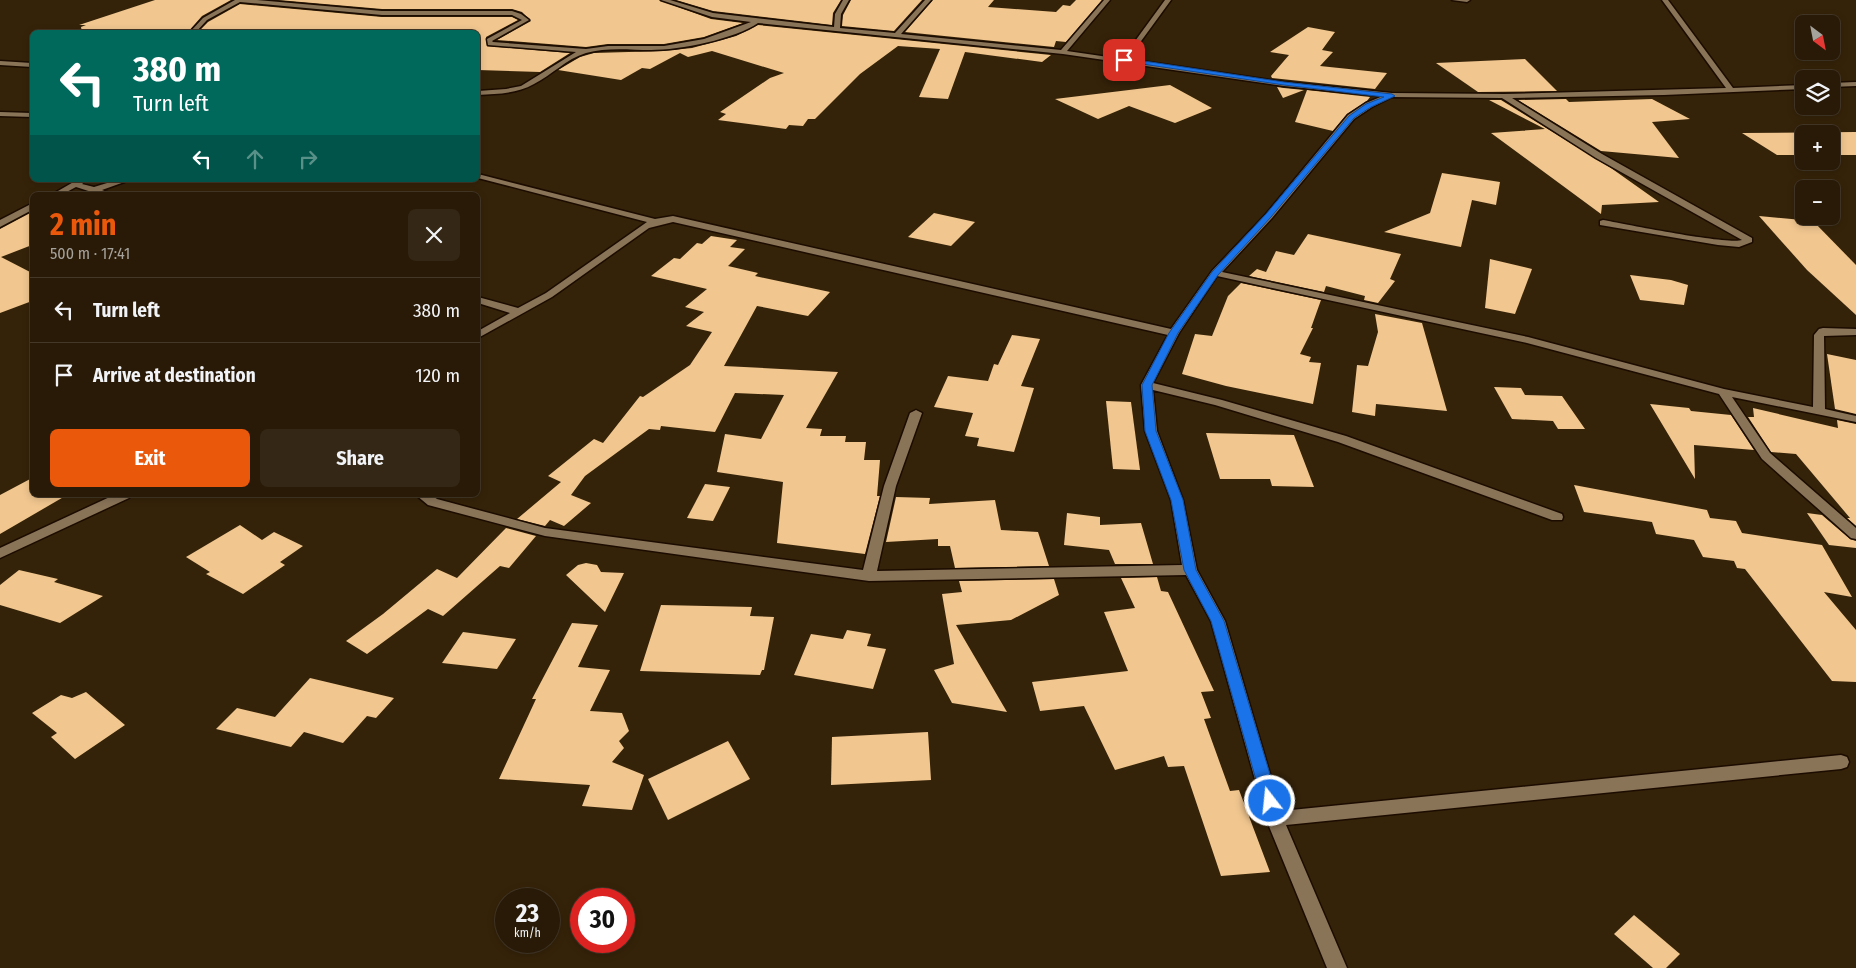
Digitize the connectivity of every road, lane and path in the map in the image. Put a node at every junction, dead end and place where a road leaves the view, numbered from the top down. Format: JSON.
{"nodes":[{"id":1,"x":239,"y":0,"type":"edge"},
{"id":2,"x":664,"y":0,"type":"edge"},
{"id":3,"x":846,"y":0,"type":"edge"},
{"id":4,"x":928,"y":0,"type":"edge"},
{"id":5,"x":1107,"y":0,"type":"edge"},
{"id":6,"x":1168,"y":0,"type":"edge"},
{"id":7,"x":1455,"y":0,"type":"edge"},
{"id":8,"x":1467,"y":0,"type":"edge"},
{"id":9,"x":1664,"y":0,"type":"edge"},
{"id":10,"x":677,"y":2,"type":"edge"},
{"id":11,"x":758,"y":22,"type":"junction"},
{"id":12,"x":195,"y":30,"type":"edge"},
{"id":13,"x":837,"y":30,"type":"junction"},
{"id":14,"x":897,"y":36,"type":"junction"},
{"id":15,"x":586,"y":51,"type":"junction"},
{"id":16,"x":1063,"y":52,"type":"junction"},
{"id":17,"x":1124,"y":60,"type":"junction"},
{"id":18,"x":0,"y":63,"type":"edge"},
{"id":19,"x":30,"y":65,"type":"edge"},
{"id":20,"x":1856,"y":84,"type":"edge"},
{"id":21,"x":1840,"y":85,"type":"edge"},
{"id":22,"x":1795,"y":87,"type":"edge"},
{"id":23,"x":1730,"y":90,"type":"junction"},
{"id":24,"x":480,"y":93,"type":"edge"},
{"id":25,"x":1392,"y":96,"type":"junction"},
{"id":26,"x":1504,"y":96,"type":"junction"},
{"id":27,"x":0,"y":114,"type":"edge"},
{"id":28,"x":30,"y":115,"type":"edge"},
{"id":29,"x":480,"y":177,"type":"edge"},
{"id":30,"x":79,"y":182,"type":"edge"},
{"id":31,"x":119,"y":182,"type":"edge"},
{"id":32,"x":93,"y":190,"type":"junction"},
{"id":33,"x":61,"y":192,"type":"edge"},
{"id":34,"x":100,"y":192,"type":"edge"},
{"id":35,"x":30,"y":208,"type":"edge"},
{"id":36,"x":655,"y":222,"type":"junction"},
{"id":37,"x":1603,"y":223,"type":"dead end"},
{"id":38,"x":0,"y":224,"type":"edge"},
{"id":39,"x":1215,"y":274,"type":"junction"},
{"id":40,"x":480,"y":301,"type":"edge"},
{"id":41,"x":519,"y":312,"type":"junction"},
{"id":42,"x":1856,"y":332,"type":"edge"},
{"id":43,"x":1174,"y":333,"type":"junction"},
{"id":44,"x":480,"y":334,"type":"edge"},
{"id":45,"x":1147,"y":385,"type":"junction"},
{"id":46,"x":1723,"y":392,"type":"junction"},
{"id":47,"x":1819,"y":411,"type":"junction"},
{"id":48,"x":916,"y":413,"type":"dead end"},
{"id":49,"x":1856,"y":419,"type":"edge"},
{"id":50,"x":121,"y":497,"type":"edge"},
{"id":51,"x":425,"y":497,"type":"edge"},
{"id":52,"x":1558,"y":517,"type":"dead end"},
{"id":53,"x":1856,"y":535,"type":"edge"},
{"id":54,"x":0,"y":553,"type":"edge"},
{"id":55,"x":1190,"y":570,"type":"junction"},
{"id":56,"x":869,"y":576,"type":"junction"},
{"id":57,"x":1841,"y":762,"type":"dead end"},
{"id":58,"x":1275,"y":819,"type":"junction"},
{"id":59,"x":1337,"y":968,"type":"edge"}],
"edges":[{"from":1,"to":12,"type":"street"},
{"from":1,"to":15,"type":"street"},
{"from":2,"to":10,"type":"street"},
{"from":3,"to":13,"type":"street"},
{"from":4,"to":14,"type":"street"},
{"from":5,"to":16,"type":"street"},
{"from":6,"to":17,"type":"street"},
{"from":7,"to":8,"type":"street"},
{"from":9,"to":23,"type":"street"},
{"from":10,"to":11,"type":"street"},
{"from":11,"to":13,"type":"street"},
{"from":11,"to":15,"type":"street"},
{"from":13,"to":14,"type":"street"},
{"from":14,"to":16,"type":"street"},
{"from":15,"to":24,"type":"street"},
{"from":16,"to":17,"type":"street"},
{"from":17,"to":25,"type":"street"},
{"from":18,"to":19,"type":"street"},
{"from":20,"to":21,"type":"street"},
{"from":22,"to":23,"type":"street"},
{"from":23,"to":26,"type":"street"},
{"from":25,"to":26,"type":"street"},
{"from":25,"to":39,"type":"street"},
{"from":26,"to":37,"type":"street"},
{"from":27,"to":28,"type":"street"},
{"from":29,"to":36,"type":"street"},
{"from":30,"to":32,"type":"street"},
{"from":30,"to":33,"type":"street"},
{"from":31,"to":32,"type":"street"},
{"from":32,"to":34,"type":"street"},
{"from":35,"to":38,"type":"street"},
{"from":36,"to":41,"type":"street"},
{"from":36,"to":43,"type":"street"},
{"from":39,"to":43,"type":"street"},
{"from":39,"to":46,"type":"street"},
{"from":40,"to":41,"type":"street"},
{"from":41,"to":44,"type":"street"},
{"from":42,"to":47,"type":"street"},
{"from":43,"to":45,"type":"street"},
{"from":45,"to":52,"type":"street"},
{"from":45,"to":55,"type":"street"},
{"from":46,"to":47,"type":"street"},
{"from":46,"to":53,"type":"street"},
{"from":47,"to":49,"type":"street"},
{"from":48,"to":56,"type":"street"},
{"from":50,"to":54,"type":"street"},
{"from":51,"to":56,"type":"street"},
{"from":55,"to":56,"type":"street"},
{"from":55,"to":58,"type":"street"},
{"from":57,"to":58,"type":"street"},
{"from":58,"to":59,"type":"street"}]}
